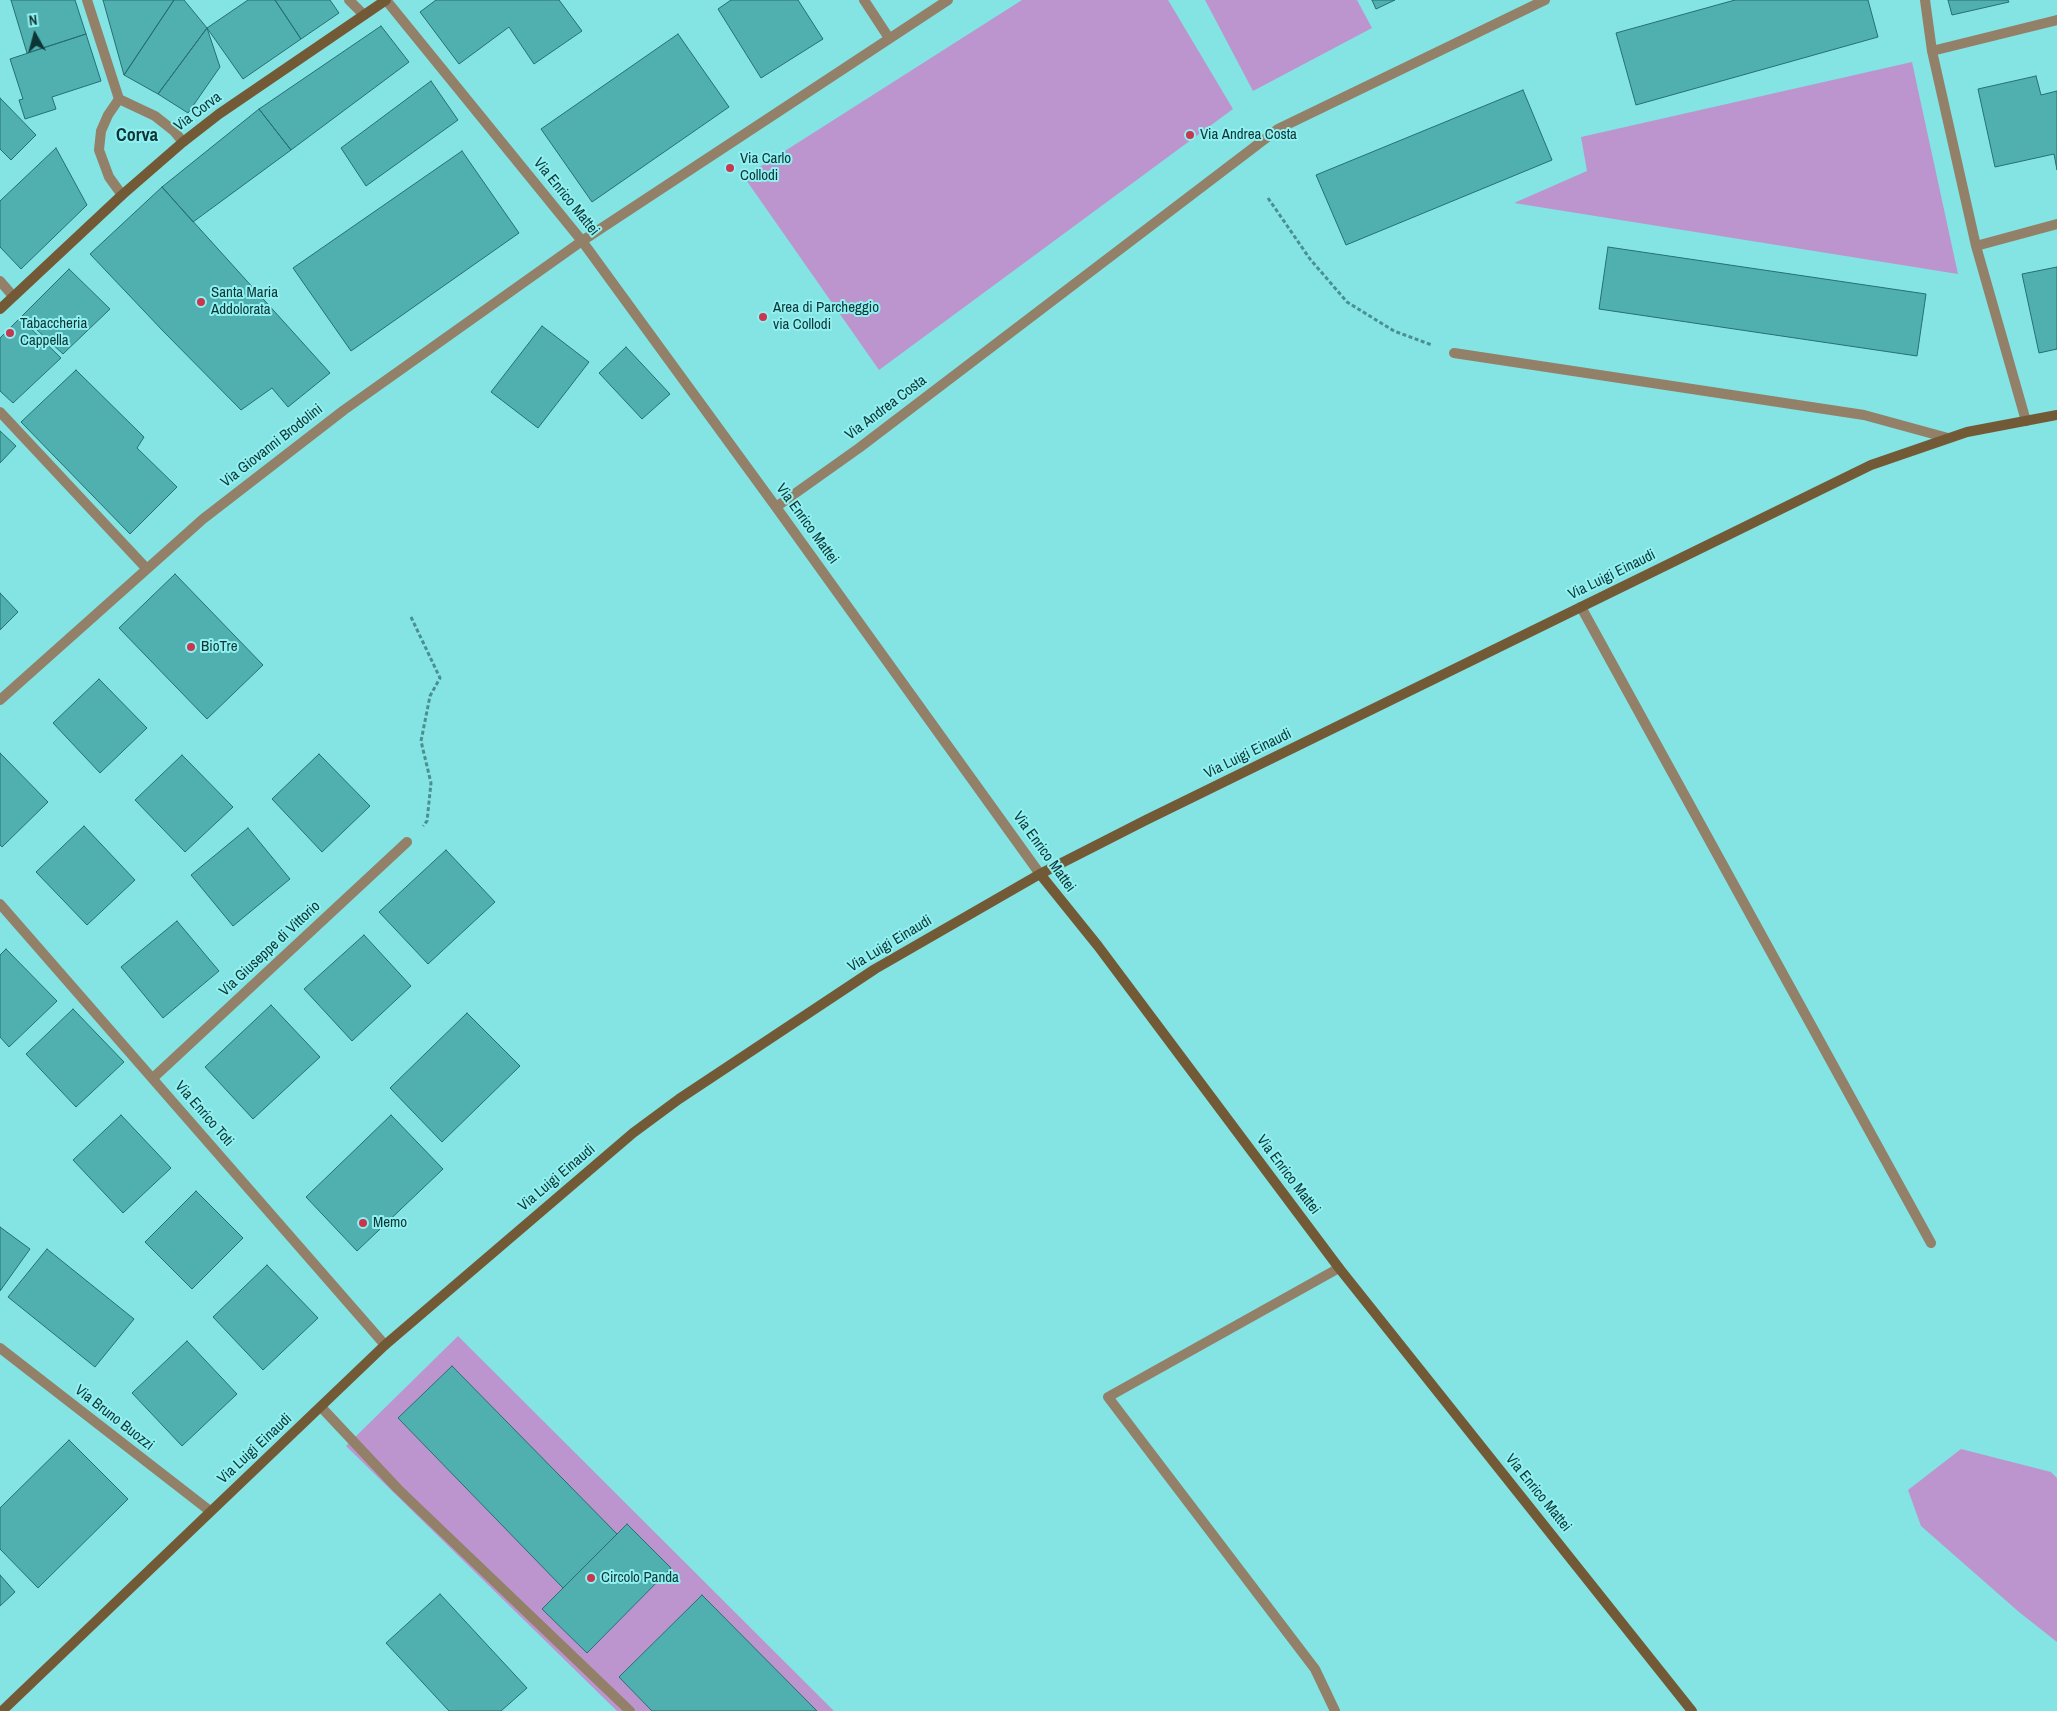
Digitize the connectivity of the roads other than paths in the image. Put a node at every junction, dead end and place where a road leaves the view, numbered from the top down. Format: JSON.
{"nodes":[{"id":1,"x":87,"y":0,"type":"edge"},
{"id":2,"x":349,"y":0,"type":"edge"},
{"id":3,"x":386,"y":0,"type":"edge"},
{"id":4,"x":864,"y":0,"type":"edge"},
{"id":5,"x":948,"y":0,"type":"edge"},
{"id":6,"x":1545,"y":0,"type":"edge"},
{"id":7,"x":1925,"y":0,"type":"edge"},
{"id":8,"x":364,"y":15,"type":"junction"},
{"id":9,"x":2057,"y":20,"type":"edge"},
{"id":10,"x":889,"y":38,"type":"junction"},
{"id":11,"x":1932,"y":51,"type":"junction"},
{"id":12,"x":119,"y":98,"type":"junction"},
{"id":13,"x":183,"y":142,"type":"junction"},
{"id":14,"x":122,"y":195,"type":"junction"},
{"id":15,"x":2057,"y":224,"type":"edge"},
{"id":16,"x":582,"y":241,"type":"junction"},
{"id":17,"x":1976,"y":246,"type":"junction"},
{"id":18,"x":0,"y":280,"type":"edge"},
{"id":19,"x":13,"y":296,"type":"junction"},
{"id":20,"x":0,"y":309,"type":"edge"},
{"id":21,"x":1454,"y":353,"type":"road end"},
{"id":22,"x":0,"y":412,"type":"edge"},
{"id":23,"x":2057,"y":415,"type":"edge"},
{"id":24,"x":2026,"y":421,"type":"junction"},
{"id":25,"x":1948,"y":438,"type":"junction"},
{"id":26,"x":776,"y":507,"type":"junction"},
{"id":27,"x":146,"y":568,"type":"junction"},
{"id":28,"x":1581,"y":607,"type":"junction"},
{"id":29,"x":0,"y":700,"type":"edge"},
{"id":30,"x":407,"y":842,"type":"road end"},
{"id":31,"x":1040,"y":874,"type":"junction"},
{"id":32,"x":0,"y":904,"type":"edge"},
{"id":33,"x":153,"y":1078,"type":"junction"},
{"id":34,"x":1931,"y":1243,"type":"dead end"},
{"id":35,"x":1340,"y":1268,"type":"junction"},
{"id":36,"x":385,"y":1344,"type":"junction"},
{"id":37,"x":0,"y":1348,"type":"edge"},
{"id":38,"x":321,"y":1408,"type":"junction"},
{"id":39,"x":210,"y":1511,"type":"junction"},
{"id":40,"x":2,"y":1711,"type":"edge"},
{"id":41,"x":630,"y":1711,"type":"edge"},
{"id":42,"x":1335,"y":1711,"type":"edge"},
{"id":43,"x":1692,"y":1711,"type":"edge"}],
"edges":[{"from":1,"to":12,"type":"street"},
{"from":2,"to":8,"type":"street"},
{"from":3,"to":8,"type":"street","name":"Via Corva"},
{"from":3,"to":16,"type":"street","name":"Via Enrico Mattei"},
{"from":4,"to":10,"type":"street"},
{"from":5,"to":10,"type":"street"},
{"from":6,"to":26,"type":"street","name":"Via Andrea Costa"},
{"from":7,"to":11,"type":"street"},
{"from":8,"to":13,"type":"street","name":"Via Corva"},
{"from":9,"to":11,"type":"street"},
{"from":10,"to":16,"type":"street"},
{"from":11,"to":17,"type":"street"},
{"from":12,"to":13,"type":"street"},
{"from":12,"to":14,"type":"street"},
{"from":13,"to":14,"type":"street","name":"Via Corva"},
{"from":14,"to":19,"type":"street","name":"Via Corva"},
{"from":15,"to":17,"type":"street"},
{"from":16,"to":26,"type":"street","name":"Via Enrico Mattei"},
{"from":16,"to":27,"type":"street","name":"Via Giovanni Brodolini"},
{"from":17,"to":24,"type":"street"},
{"from":18,"to":19,"type":"street"},
{"from":19,"to":20,"type":"street","name":"Via Corva"},
{"from":21,"to":25,"type":"street"},
{"from":22,"to":27,"type":"street"},
{"from":23,"to":24,"type":"street","name":"Via Luigi Einaudi"},
{"from":24,"to":25,"type":"street","name":"Via Luigi Einaudi"},
{"from":25,"to":28,"type":"street","name":"Via Luigi Einaudi"},
{"from":26,"to":31,"type":"street","name":"Via Enrico Mattei"},
{"from":27,"to":29,"type":"street","name":"Via Giovanni Brodolini"},
{"from":28,"to":31,"type":"street","name":"Via Luigi Einaudi"},
{"from":28,"to":34,"type":"street"},
{"from":30,"to":33,"type":"street","name":"Via Giuseppe di Vittorio"},
{"from":31,"to":35,"type":"street","name":"Via Enrico Mattei"},
{"from":31,"to":36,"type":"street","name":"Via Luigi Einaudi"},
{"from":32,"to":33,"type":"street","name":"Via Enrico Toti"},
{"from":33,"to":36,"type":"street","name":"Via Enrico Toti"},
{"from":35,"to":42,"type":"street"},
{"from":35,"to":43,"type":"street","name":"Via Enrico Mattei"},
{"from":36,"to":38,"type":"street","name":"Via Luigi Einaudi"},
{"from":37,"to":39,"type":"street","name":"Via Bruno Buozzi"},
{"from":38,"to":39,"type":"street","name":"Via Luigi Einaudi"},
{"from":38,"to":41,"type":"street"},
{"from":39,"to":40,"type":"street","name":"Via Luigi Einaudi"}]}
